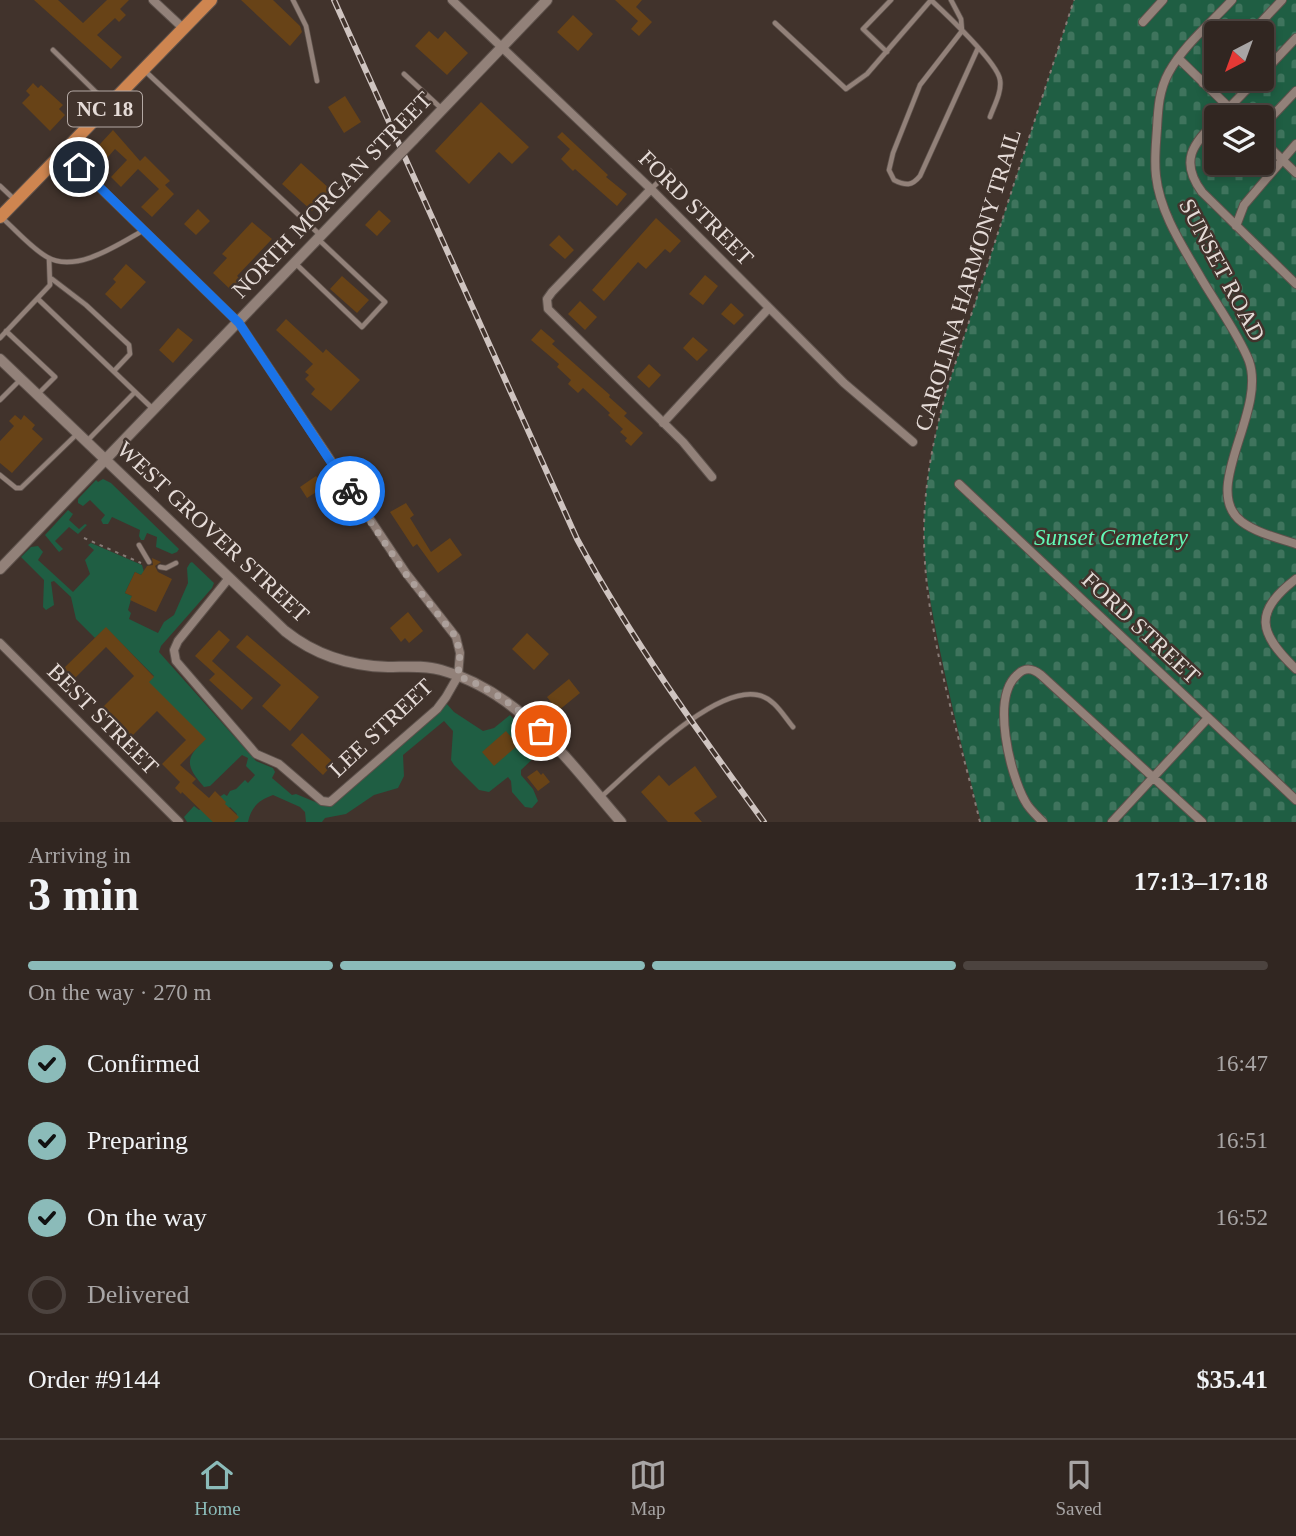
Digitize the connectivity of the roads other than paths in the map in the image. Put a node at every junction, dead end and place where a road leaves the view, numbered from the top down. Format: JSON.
{"nodes":[{"id":1,"x":153,"y":0,"type":"edge"},
{"id":2,"x":211,"y":0,"type":"edge"},
{"id":3,"x":293,"y":0,"type":"edge"},
{"id":4,"x":452,"y":0,"type":"edge"},
{"id":5,"x":547,"y":0,"type":"edge"},
{"id":6,"x":891,"y":0,"type":"edge"},
{"id":7,"x":951,"y":0,"type":"edge"},
{"id":8,"x":1163,"y":0,"type":"edge"},
{"id":9,"x":1232,"y":0,"type":"edge"},
{"id":10,"x":1282,"y":0,"type":"edge"},
{"id":11,"x":1262,"y":21,"type":"edge"},
{"id":12,"x":1143,"y":22,"type":"dead end"},
{"id":13,"x":775,"y":23,"type":"dead end"},
{"id":14,"x":184,"y":29,"type":"junction"},
{"id":15,"x":962,"y":31,"type":"junction"},
{"id":16,"x":1296,"y":38,"type":"edge"},
{"id":17,"x":503,"y":48,"type":"junction"},
{"id":18,"x":978,"y":48,"type":"junction"},
{"id":19,"x":52,"y":50,"type":"dead end"},
{"id":20,"x":887,"y":52,"type":"junction"},
{"id":21,"x":1178,"y":58,"type":"junction"},
{"id":22,"x":1274,"y":61,"type":"edge"},
{"id":23,"x":143,"y":70,"type":"junction"},
{"id":24,"x":404,"y":74,"type":"dead end"},
{"id":25,"x":317,"y":81,"type":"dead end"},
{"id":26,"x":1203,"y":83,"type":"joint"},
{"id":27,"x":1245,"y":91,"type":"edge"},
{"id":28,"x":1296,"y":92,"type":"edge"},
{"id":29,"x":109,"y":105,"type":"junction"},
{"id":30,"x":1226,"y":105,"type":"edge"},
{"id":31,"x":1232,"y":105,"type":"edge"},
{"id":32,"x":442,"y":110,"type":"junction"},
{"id":33,"x":1274,"y":115,"type":"edge"},
{"id":34,"x":990,"y":117,"type":"dead end"},
{"id":35,"x":1204,"y":134,"type":"edge"},
{"id":36,"x":1296,"y":144,"type":"edge"},
{"id":37,"x":63,"y":152,"type":"junction"},
{"id":38,"x":1274,"y":152,"type":"edge"},
{"id":39,"x":1281,"y":159,"type":"junction"},
{"id":40,"x":670,"y":171,"type":"dead end"},
{"id":41,"x":1296,"y":173,"type":"edge"},
{"id":42,"x":0,"y":186,"type":"edge"},
{"id":43,"x":651,"y":189,"type":"junction"},
{"id":44,"x":16,"y":201,"type":"junction"},
{"id":45,"x":0,"y":217,"type":"edge"},
{"id":46,"x":1236,"y":226,"type":"junction"},
{"id":47,"x":144,"y":230,"type":"junction"},
{"id":48,"x":319,"y":237,"type":"junction"},
{"id":49,"x":48,"y":258,"type":"junction"},
{"id":50,"x":295,"y":263,"type":"junction"},
{"id":51,"x":51,"y":279,"type":"junction"},
{"id":52,"x":1296,"y":285,"type":"edge"},
{"id":53,"x":38,"y":299,"type":"junction"},
{"id":54,"x":769,"y":308,"type":"junction"},
{"id":55,"x":239,"y":323,"type":"junction"},
{"id":56,"x":6,"y":331,"type":"junction"},
{"id":57,"x":0,"y":338,"type":"edge"},
{"id":58,"x":0,"y":359,"type":"edge"},
{"id":59,"x":114,"y":371,"type":"junction"},
{"id":60,"x":21,"y":379,"type":"junction"},
{"id":61,"x":135,"y":392,"type":"junction"},
{"id":62,"x":38,"y":395,"type":"junction"},
{"id":63,"x":0,"y":400,"type":"edge"},
{"id":64,"x":154,"y":410,"type":"junction"},
{"id":65,"x":663,"y":423,"type":"junction"},
{"id":66,"x":82,"y":437,"type":"junction"},
{"id":67,"x":913,"y":442,"type":"dead end"},
{"id":68,"x":106,"y":460,"type":"junction"},
{"id":69,"x":0,"y":475,"type":"edge"},
{"id":70,"x":712,"y":477,"type":"dead end"},
{"id":71,"x":959,"y":484,"type":"dead end"},
{"id":72,"x":1296,"y":544,"type":"edge"},
{"id":73,"x":139,"y":545,"type":"dead end"},
{"id":74,"x":176,"y":563,"type":"dead end"},
{"id":75,"x":147,"y":564,"type":"road end"},
{"id":76,"x":160,"y":567,"type":"dead end"},
{"id":77,"x":0,"y":569,"type":"edge"},
{"id":78,"x":229,"y":578,"type":"junction"},
{"id":79,"x":1296,"y":579,"type":"edge"},
{"id":80,"x":0,"y":643,"type":"edge"},
{"id":81,"x":1296,"y":669,"type":"edge"},
{"id":82,"x":458,"y":676,"type":"junction"},
{"id":83,"x":1208,"y":718,"type":"junction"},
{"id":84,"x":793,"y":727,"type":"dead end"},
{"id":85,"x":1153,"y":778,"type":"junction"},
{"id":86,"x":600,"y":798,"type":"junction"},
{"id":87,"x":1296,"y":800,"type":"edge"},
{"id":88,"x":179,"y":822,"type":"edge"},
{"id":89,"x":621,"y":822,"type":"edge"},
{"id":90,"x":1043,"y":822,"type":"edge"},
{"id":91,"x":1112,"y":822,"type":"edge"},
{"id":92,"x":1202,"y":822,"type":"edge"}],
"edges":[{"from":1,"to":14,"type":"street"},
{"from":2,"to":14,"type":"main road","number":"NC 18"},
{"from":3,"to":25,"type":"lane"},
{"from":4,"to":17,"type":"street","name":"FORD STREET"},
{"from":5,"to":17,"type":"street","name":"NORTH MORGAN STREET"},
{"from":6,"to":20,"type":"lane"},
{"from":7,"to":15,"type":"lane"},
{"from":8,"to":12,"type":"street"},
{"from":9,"to":21,"type":"street","name":"SUNSET ROAD"},
{"from":10,"to":11,"type":"street"},
{"from":13,"to":20,"type":"lane"},
{"from":14,"to":23,"type":"main road","number":"NC 18"},
{"from":15,"to":18,"type":"lane"},
{"from":15,"to":18,"type":"lane"},
{"from":15,"to":20,"type":"lane"},
{"from":16,"to":22,"type":"street"},
{"from":17,"to":32,"type":"street","name":"NORTH MORGAN STREET"},
{"from":17,"to":43,"type":"street","name":"FORD STREET"},
{"from":18,"to":34,"type":"lane"},
{"from":19,"to":29,"type":"lane"},
{"from":21,"to":26,"type":"street"},
{"from":21,"to":72,"type":"street","name":"SUNSET ROAD"},
{"from":23,"to":29,"type":"main road","number":"NC 18"},
{"from":23,"to":48,"type":"lane"},
{"from":24,"to":32,"type":"lane"},
{"from":26,"to":30,"type":"street"},
{"from":27,"to":31,"type":"street"},
{"from":28,"to":33,"type":"street"},
{"from":29,"to":37,"type":"main road","number":"NC 18"},
{"from":32,"to":48,"type":"street","name":"NORTH MORGAN STREET","bridge":true},
{"from":35,"to":46,"type":"street"},
{"from":36,"to":39,"type":"street"},
{"from":37,"to":44,"type":"main road","number":"NC 18"},
{"from":37,"to":47,"type":"street","name":"LEE STREET"},
{"from":38,"to":39,"type":"street"},
{"from":39,"to":41,"type":"street"},
{"from":39,"to":46,"type":"street"},
{"from":40,"to":43,"type":"lane"},
{"from":42,"to":44,"type":"lane"},
{"from":43,"to":54,"type":"street","name":"FORD STREET"},
{"from":43,"to":65,"type":"street"},
{"from":44,"to":45,"type":"main road","number":"NC 18"},
{"from":45,"to":49,"type":"lane"},
{"from":46,"to":52,"type":"street"},
{"from":47,"to":49,"type":"lane"},
{"from":47,"to":55,"type":"street","name":"LEE STREET"},
{"from":48,"to":50,"type":"street","name":"NORTH MORGAN STREET"},
{"from":48,"to":50,"type":"lane"},
{"from":49,"to":51,"type":"lane"},
{"from":50,"to":55,"type":"street","name":"NORTH MORGAN STREET"},
{"from":51,"to":53,"type":"lane"},
{"from":51,"to":59,"type":"lane"},
{"from":53,"to":56,"type":"lane"},
{"from":53,"to":59,"type":"lane"},
{"from":54,"to":65,"type":"street"},
{"from":54,"to":67,"type":"street","name":"FORD STREET"},
{"from":55,"to":64,"type":"street","name":"NORTH MORGAN STREET"},
{"from":55,"to":82,"type":"street","name":"LEE STREET"},
{"from":56,"to":57,"type":"lane"},
{"from":56,"to":62,"type":"lane"},
{"from":58,"to":60,"type":"street","name":"WEST GROVER STREET"},
{"from":59,"to":61,"type":"lane"},
{"from":60,"to":62,"type":"street","name":"WEST GROVER STREET"},
{"from":60,"to":63,"type":"lane"},
{"from":61,"to":64,"type":"lane"},
{"from":61,"to":66,"type":"lane"},
{"from":62,"to":66,"type":"street","name":"WEST GROVER STREET"},
{"from":64,"to":68,"type":"street","name":"NORTH MORGAN STREET"},
{"from":65,"to":70,"type":"street"},
{"from":66,"to":68,"type":"street","name":"WEST GROVER STREET"},
{"from":66,"to":69,"type":"lane"},
{"from":68,"to":77,"type":"street","name":"NORTH MORGAN STREET"},
{"from":68,"to":78,"type":"street","name":"WEST GROVER STREET"},
{"from":71,"to":83,"type":"street","name":"FORD STREET"},
{"from":73,"to":75,"type":"lane"},
{"from":74,"to":76,"type":"lane"},
{"from":78,"to":82,"type":"street","name":"WEST GROVER STREET"},
{"from":78,"to":82,"type":"street","name":"LEE STREET"},
{"from":79,"to":81,"type":"street"},
{"from":80,"to":88,"type":"street","name":"BEST STREET"},
{"from":82,"to":86,"type":"street","name":"WEST GROVER STREET"},
{"from":83,"to":85,"type":"street"},
{"from":83,"to":87,"type":"street","name":"FORD STREET"},
{"from":84,"to":86,"type":"lane"},
{"from":85,"to":90,"type":"street"},
{"from":85,"to":91,"type":"street"},
{"from":85,"to":92,"type":"street"},
{"from":86,"to":89,"type":"street","name":"WEST GROVER STREET"}]}
